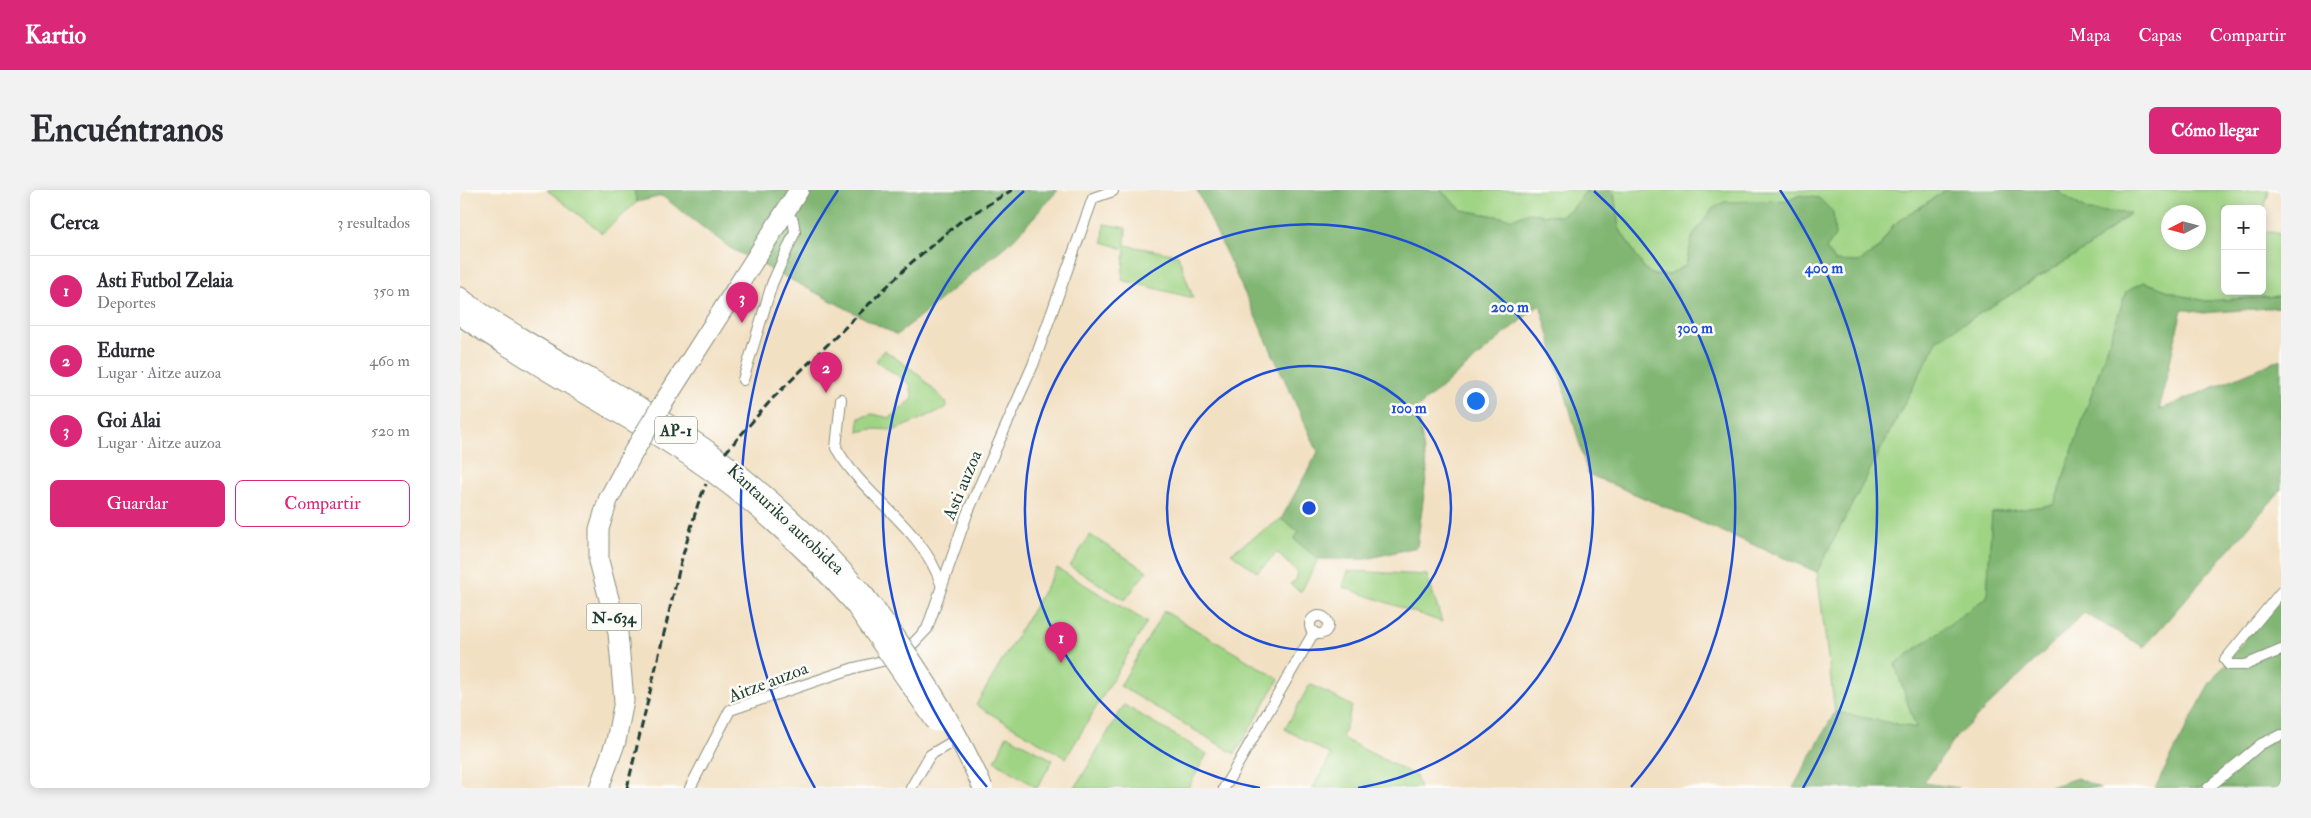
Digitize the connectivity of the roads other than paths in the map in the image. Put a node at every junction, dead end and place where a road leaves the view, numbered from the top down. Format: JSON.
{"nodes":[{"id":1,"x":799,"y":190,"type":"edge"},
{"id":2,"x":1112,"y":191,"type":"edge"},
{"id":3,"x":784,"y":215,"type":"junction"},
{"id":4,"x":460,"y":297,"type":"edge"},
{"id":5,"x":460,"y":315,"type":"edge"},
{"id":6,"x":743,"y":380,"type":"dead end"},
{"id":7,"x":841,"y":399,"type":"dead end"},
{"id":8,"x":941,"y":584,"type":"junction"},
{"id":9,"x":2281,"y":592,"type":"edge"},
{"id":10,"x":859,"y":599,"type":"junction"},
{"id":11,"x":1314,"y":632,"type":"dead end"},
{"id":12,"x":2281,"y":650,"type":"edge"},
{"id":13,"x":900,"y":657,"type":"junction"},
{"id":14,"x":2281,"y":735,"type":"edge"},
{"id":15,"x":952,"y":742,"type":"junction"},
{"id":16,"x":599,"y":788,"type":"edge"},
{"id":17,"x":690,"y":788,"type":"edge"},
{"id":18,"x":911,"y":788,"type":"edge"},
{"id":19,"x":969,"y":788,"type":"edge"},
{"id":20,"x":975,"y":788,"type":"edge"},
{"id":21,"x":983,"y":788,"type":"edge"},
{"id":22,"x":1224,"y":788,"type":"edge"},
{"id":23,"x":2208,"y":788,"type":"edge"}],
"edges":[{"from":1,"to":3,"type":"highway","number":"N-634"},
{"from":2,"to":8,"type":"street","name":"Asti auzoa"},
{"from":3,"to":6,"type":"street"},
{"from":3,"to":16,"type":"highway","number":"N-634","bridge":true},
{"from":4,"to":10,"type":"highway","name":"Kantauriko autobidea","number":"AP-1"},
{"from":5,"to":10,"type":"highway","name":"Kantauriko autobidea","number":"AP-1"},
{"from":7,"to":8,"type":"street"},
{"from":8,"to":13,"type":"street","name":"Asti auzoa"},
{"from":9,"to":12,"type":"street"},
{"from":10,"to":19,"type":"highway","name":"Kantauriko autobidea","number":"AP-1","bridge":true},
{"from":10,"to":21,"type":"highway","name":"Kantauriko autobidea","number":"AP-1","bridge":true},
{"from":11,"to":22,"type":"street"},
{"from":13,"to":15,"type":"street"},
{"from":13,"to":17,"type":"street","name":"Aitze auzoa"},
{"from":14,"to":23,"type":"street"},
{"from":15,"to":18,"type":"street"},
{"from":15,"to":20,"type":"street"}]}
